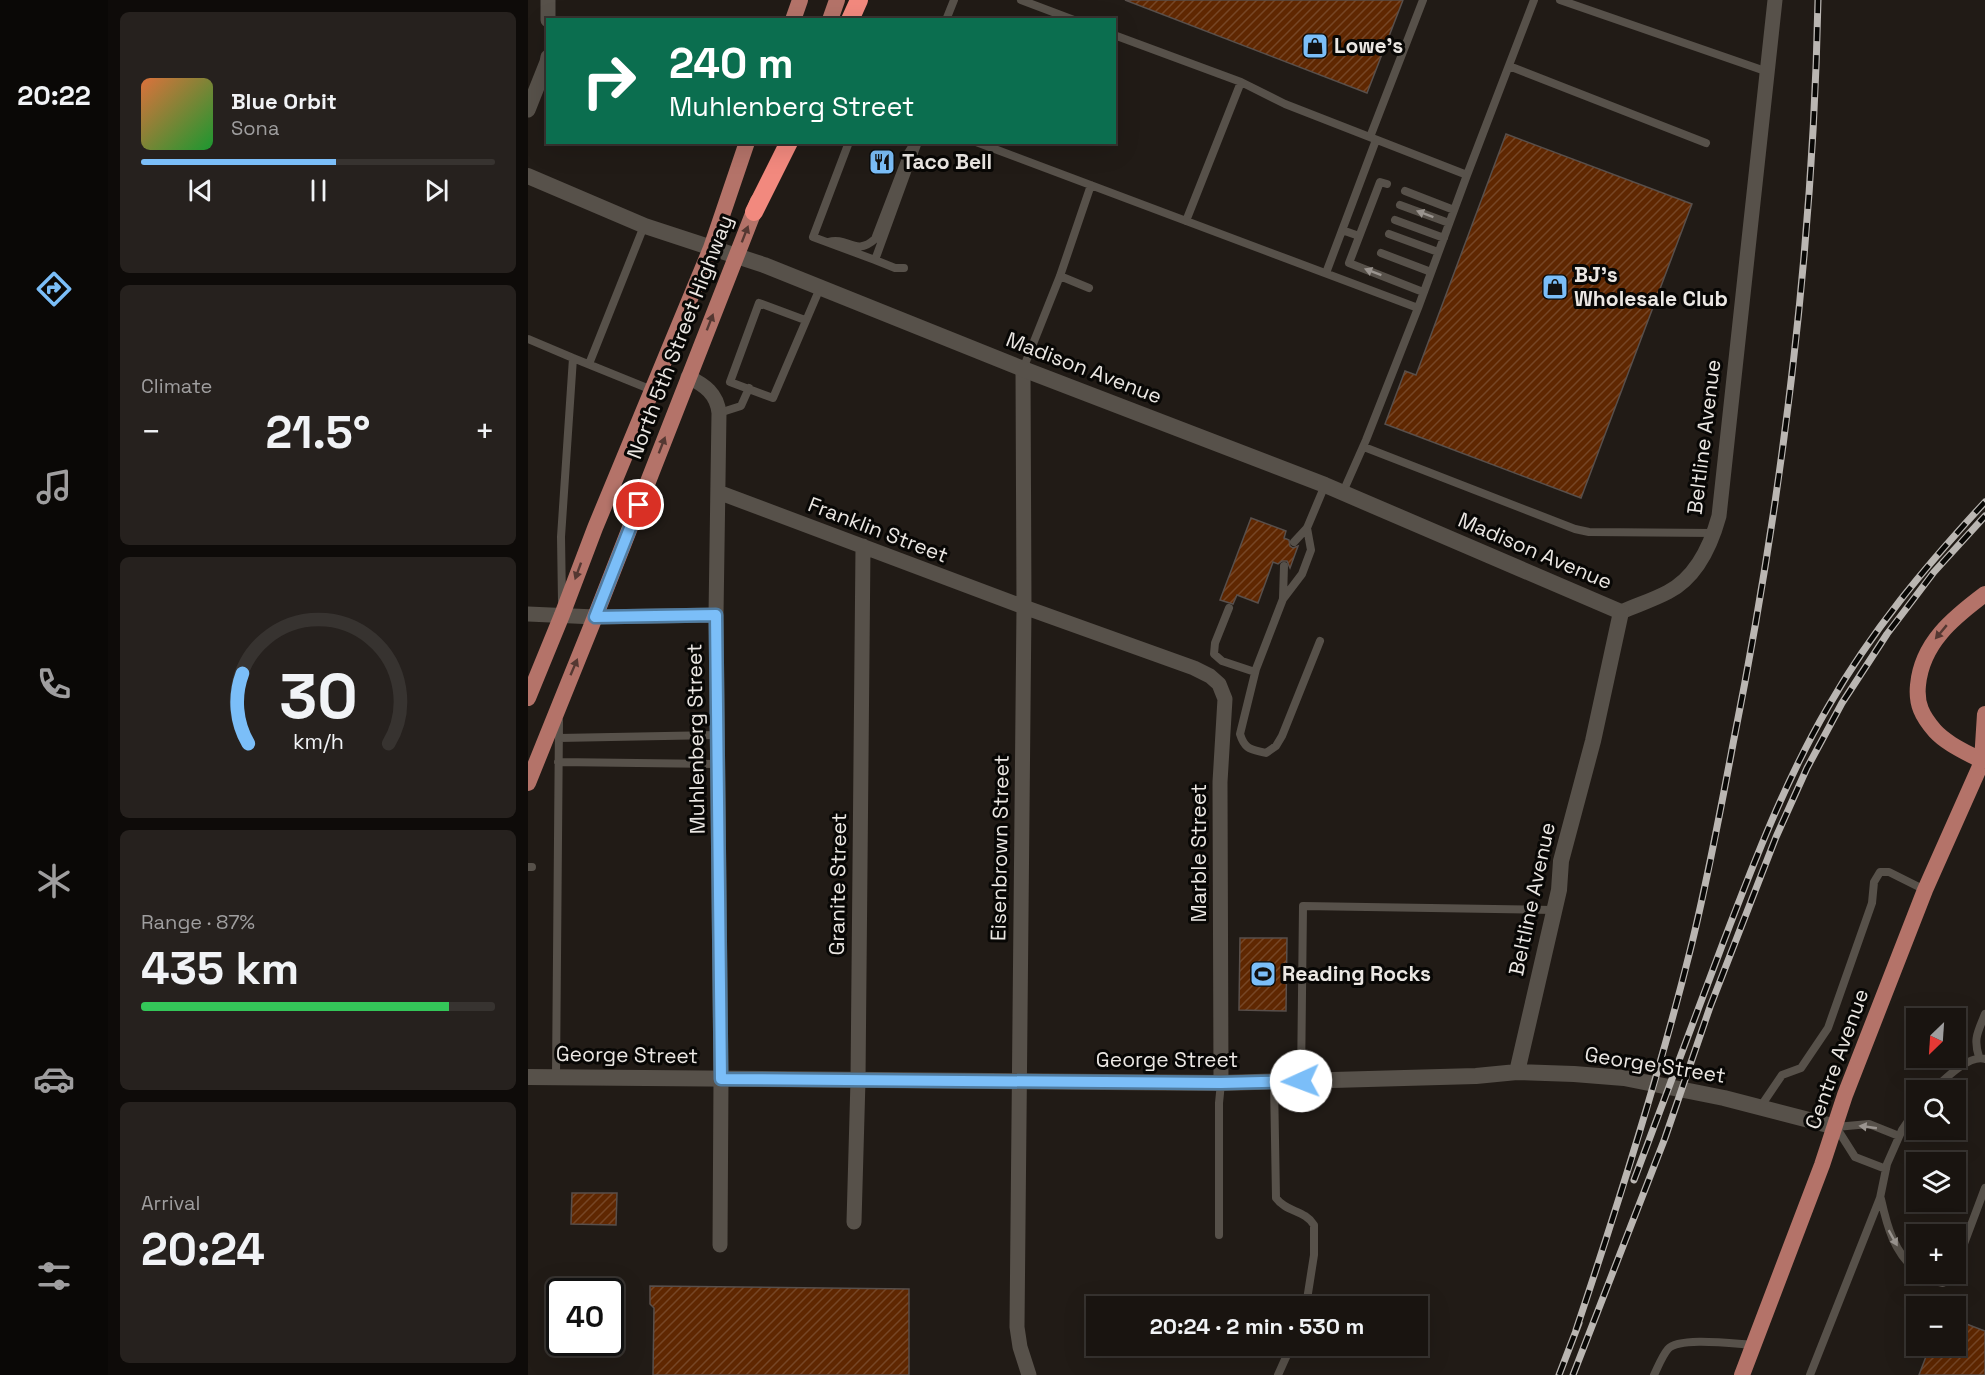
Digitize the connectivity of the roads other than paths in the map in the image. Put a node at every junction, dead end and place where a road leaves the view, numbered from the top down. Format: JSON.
{"nodes":[{"id":1,"x":549,"y":0,"type":"edge"},
{"id":2,"x":800,"y":0,"type":"edge"},
{"id":3,"x":837,"y":0,"type":"edge"},
{"id":4,"x":859,"y":0,"type":"edge"},
{"id":5,"x":954,"y":0,"type":"edge"},
{"id":6,"x":1021,"y":0,"type":"edge"},
{"id":7,"x":1423,"y":0,"type":"edge"},
{"id":8,"x":1534,"y":0,"type":"edge"},
{"id":9,"x":1560,"y":0,"type":"edge"},
{"id":10,"x":1775,"y":0,"type":"edge"},
{"id":11,"x":548,"y":18,"type":"edge"},
{"id":12,"x":794,"y":18,"type":"edge"},
{"id":13,"x":831,"y":18,"type":"edge"},
{"id":14,"x":851,"y":18,"type":"edge"},
{"id":15,"x":947,"y":18,"type":"edge"},
{"id":16,"x":1069,"y":18,"type":"edge"},
{"id":17,"x":1116,"y":35,"type":"edge"},
{"id":18,"x":546,"y":65,"type":"edge"},
{"id":19,"x":1509,"y":66,"type":"junction"},
{"id":20,"x":1768,"y":72,"type":"junction"},
{"id":21,"x":1240,"y":82,"type":"junction"},
{"id":22,"x":528,"y":110,"type":"edge"},
{"id":23,"x":1373,"y":139,"type":"junction"},
{"id":24,"x":1706,"y":143,"type":"dead end"},
{"id":25,"x":746,"y":144,"type":"edge"},
{"id":26,"x":781,"y":144,"type":"edge"},
{"id":27,"x":788,"y":144,"type":"edge"},
{"id":28,"x":848,"y":144,"type":"edge"},
{"id":29,"x":915,"y":144,"type":"edge"},
{"id":30,"x":916,"y":144,"type":"edge"},
{"id":31,"x":981,"y":144,"type":"edge"},
{"id":32,"x":528,"y":176,"type":"edge"},
{"id":33,"x":1467,"y":176,"type":"junction"},
{"id":34,"x":1387,"y":184,"type":"dead end"},
{"id":35,"x":1091,"y":185,"type":"junction"},
{"id":36,"x":1405,"y":191,"type":"dead end"},
{"id":37,"x":1400,"y":205,"type":"dead end"},
{"id":38,"x":1454,"y":210,"type":"junction"},
{"id":39,"x":754,"y":212,"type":"junction"},
{"id":40,"x":1395,"y":220,"type":"dead end"},
{"id":41,"x":1186,"y":221,"type":"junction"},
{"id":42,"x":1449,"y":224,"type":"junction"},
{"id":43,"x":645,"y":226,"type":"junction"},
{"id":44,"x":1342,"y":230,"type":"junction"},
{"id":45,"x":1389,"y":234,"type":"dead end"},
{"id":46,"x":1443,"y":238,"type":"junction"},
{"id":47,"x":828,"y":242,"type":"junction"},
{"id":48,"x":1360,"y":242,"type":"junction"},
{"id":49,"x":711,"y":248,"type":"junction"},
{"id":50,"x":1438,"y":252,"type":"junction"},
{"id":51,"x":1382,"y":253,"type":"dead end"},
{"id":52,"x":736,"y":257,"type":"junction"},
{"id":53,"x":875,"y":261,"type":"junction"},
{"id":54,"x":904,"y":268,"type":"dead end"},
{"id":55,"x":1431,"y":272,"type":"junction"},
{"id":56,"x":1326,"y":273,"type":"junction"},
{"id":57,"x":1060,"y":276,"type":"junction"},
{"id":58,"x":820,"y":288,"type":"junction"},
{"id":59,"x":1089,"y":288,"type":"dead end"},
{"id":60,"x":1424,"y":292,"type":"junction"},
{"id":61,"x":1418,"y":308,"type":"junction"},
{"id":62,"x":805,"y":320,"type":"junction"},
{"id":63,"x":528,"y":339,"type":"edge"},
{"id":64,"x":573,"y":358,"type":"junction"},
{"id":65,"x":589,"y":364,"type":"junction"},
{"id":66,"x":1023,"y":369,"type":"junction"},
{"id":67,"x":688,"y":377,"type":"junction"},
{"id":68,"x":749,"y":388,"type":"junction"},
{"id":69,"x":652,"y":390,"type":"junction"},
{"id":70,"x":719,"y":413,"type":"junction"},
{"id":71,"x":1364,"y":447,"type":"junction"},
{"id":72,"x":1325,"y":485,"type":"junction"},
{"id":73,"x":718,"y":492,"type":"junction"},
{"id":74,"x":1343,"y":493,"type":"junction"},
{"id":75,"x":1307,"y":528,"type":"junction"},
{"id":76,"x":1714,"y":533,"type":"junction"},
{"id":77,"x":1294,"y":542,"type":"dead end"},
{"id":78,"x":863,"y":546,"type":"junction"},
{"id":79,"x":1284,"y":566,"type":"dead end"},
{"id":80,"x":1985,"y":594,"type":"edge"},
{"id":81,"x":1283,"y":599,"type":"junction"},
{"id":82,"x":1024,"y":607,"type":"junction"},
{"id":83,"x":1229,"y":608,"type":"dead end"},
{"id":84,"x":1621,"y":612,"type":"junction"},
{"id":85,"x":528,"y":614,"type":"edge"},
{"id":86,"x":562,"y":615,"type":"junction"},
{"id":87,"x":716,"y":615,"type":"junction"},
{"id":88,"x":595,"y":617,"type":"junction"},
{"id":89,"x":1320,"y":641,"type":"dead end"},
{"id":90,"x":1255,"y":672,"type":"junction"},
{"id":91,"x":528,"y":698,"type":"edge"},
{"id":92,"x":559,"y":703,"type":"junction"},
{"id":93,"x":1985,"y":714,"type":"edge"},
{"id":94,"x":717,"y":735,"type":"junction"},
{"id":95,"x":559,"y":738,"type":"junction"},
{"id":96,"x":1984,"y":759,"type":"edge"},
{"id":97,"x":558,"y":762,"type":"junction"},
{"id":98,"x":717,"y":764,"type":"junction"},
{"id":99,"x":528,"y":783,"type":"edge"},
{"id":100,"x":1925,"y":890,"type":"junction"},
{"id":101,"x":1554,"y":910,"type":"junction"},
{"id":102,"x":1985,"y":1014,"type":"edge"},
{"id":103,"x":1982,"y":1058,"type":"edge"},
{"id":104,"x":1517,"y":1072,"type":"junction"},
{"id":105,"x":556,"y":1076,"type":"junction"},
{"id":106,"x":528,"y":1077,"type":"edge"},
{"id":107,"x":721,"y":1079,"type":"junction"},
{"id":108,"x":858,"y":1080,"type":"junction"},
{"id":109,"x":1945,"y":1080,"type":"edge"},
{"id":110,"x":1301,"y":1081,"type":"junction"},
{"id":111,"x":1019,"y":1082,"type":"junction"},
{"id":112,"x":1274,"y":1082,"type":"junction"},
{"id":113,"x":1221,"y":1083,"type":"junction"},
{"id":114,"x":1760,"y":1108,"type":"junction"},
{"id":115,"x":1906,"y":1125,"type":"edge"},
{"id":116,"x":1836,"y":1127,"type":"junction"},
{"id":117,"x":1899,"y":1136,"type":"junction"},
{"id":118,"x":1886,"y":1169,"type":"junction"},
{"id":119,"x":1985,"y":1188,"type":"edge"},
{"id":120,"x":1881,"y":1198,"type":"junction"},
{"id":121,"x":854,"y":1222,"type":"dead end"},
{"id":122,"x":1219,"y":1235,"type":"dead end"},
{"id":123,"x":1966,"y":1238,"type":"edge"},
{"id":124,"x":720,"y":1245,"type":"dead end"},
{"id":125,"x":1906,"y":1261,"type":"edge"},
{"id":126,"x":1308,"y":1296,"type":"edge"},
{"id":127,"x":1754,"y":1345,"type":"junction"},
{"id":128,"x":1287,"y":1356,"type":"edge"},
{"id":129,"x":1029,"y":1375,"type":"edge"},
{"id":130,"x":1278,"y":1375,"type":"edge"},
{"id":131,"x":1654,"y":1375,"type":"edge"},
{"id":132,"x":1742,"y":1375,"type":"edge"},
{"id":133,"x":1810,"y":1375,"type":"edge"}],
"edges":[{"from":1,"to":11,"type":"street"},
{"from":2,"to":12,"type":"main road"},
{"from":3,"to":13,"type":"main road"},
{"from":4,"to":14,"type":"highway"},
{"from":5,"to":15,"type":"lane"},
{"from":6,"to":16,"type":"lane"},
{"from":7,"to":23,"type":"lane"},
{"from":8,"to":19,"type":"lane"},
{"from":9,"to":20,"type":"lane"},
{"from":10,"to":20,"type":"street","name":"Beltline Avenue"},
{"from":17,"to":21,"type":"lane"},
{"from":18,"to":22,"type":"street"},
{"from":19,"to":24,"type":"lane"},
{"from":19,"to":33,"type":"lane"},
{"from":20,"to":76,"type":"street","name":"Beltline Avenue"},
{"from":21,"to":23,"type":"lane"},
{"from":21,"to":41,"type":"lane"},
{"from":23,"to":33,"type":"lane"},
{"from":23,"to":44,"type":"lane"},
{"from":25,"to":49,"type":"main road","name":"North 5th Street Highway"},
{"from":26,"to":39,"type":"main road","name":"North 5th Street Highway"},
{"from":27,"to":39,"type":"highway"},
{"from":28,"to":47,"type":"lane"},
{"from":29,"to":47,"type":"lane"},
{"from":30,"to":53,"type":"lane"},
{"from":31,"to":35,"type":"lane"},
{"from":32,"to":43,"type":"street","name":"Madison Avenue"},
{"from":33,"to":38,"type":"lane"},
{"from":34,"to":48,"type":"lane"},
{"from":35,"to":41,"type":"lane"},
{"from":35,"to":57,"type":"lane"},
{"from":36,"to":38,"type":"lane"},
{"from":42,"to":37,"type":"lane","one_way":true},
{"from":38,"to":42,"type":"lane"},
{"from":52,"to":39,"type":"main road","name":"North 5th Street Highway","one_way":true},
{"from":40,"to":46,"type":"lane"},
{"from":41,"to":56,"type":"lane"},
{"from":42,"to":46,"type":"lane"},
{"from":43,"to":49,"type":"street","name":"Madison Avenue"},
{"from":43,"to":65,"type":"lane"},
{"from":44,"to":48,"type":"lane"},
{"from":44,"to":56,"type":"lane"},
{"from":45,"to":50,"type":"lane"},
{"from":46,"to":50,"type":"lane"},
{"from":47,"to":53,"type":"lane"},
{"from":60,"to":48,"type":"lane","one_way":true},
{"from":49,"to":52,"type":"street","name":"Madison Avenue"},
{"from":49,"to":69,"type":"main road","name":"North 5th Street Highway"},
{"from":50,"to":55,"type":"lane"},
{"from":51,"to":55,"type":"lane"},
{"from":52,"to":58,"type":"street","name":"Madison Avenue"},
{"from":67,"to":52,"type":"main road","name":"North 5th Street Highway","one_way":true},
{"from":53,"to":54,"type":"lane"},
{"from":55,"to":60,"type":"lane"},
{"from":56,"to":61,"type":"lane"},
{"from":57,"to":59,"type":"lane"},
{"from":57,"to":66,"type":"lane"},
{"from":58,"to":62,"type":"lane"},
{"from":58,"to":66,"type":"street","name":"Madison Avenue"},
{"from":60,"to":61,"type":"lane"},
{"from":61,"to":71,"type":"lane"},
{"from":62,"to":68,"type":"lane"},
{"from":62,"to":68,"type":"lane"},
{"from":63,"to":64,"type":"lane"},
{"from":64,"to":65,"type":"lane"},
{"from":64,"to":86,"type":"lane"},
{"from":65,"to":69,"type":"lane"},
{"from":66,"to":72,"type":"street","name":"Madison Avenue"},
{"from":66,"to":82,"type":"street","name":"Eisenbrown Street"},
{"from":67,"to":70,"type":"street","name":"Muhlenberg Street"},
{"from":88,"to":67,"type":"main road","name":"North 5th Street Highway","one_way":true},
{"from":68,"to":70,"type":"lane"},
{"from":69,"to":86,"type":"main road","name":"North 5th Street Highway","one_way":true},
{"from":70,"to":73,"type":"street","name":"Muhlenberg Street"},
{"from":71,"to":74,"type":"lane"},
{"from":71,"to":76,"type":"lane"},
{"from":72,"to":74,"type":"street","name":"Madison Avenue"},
{"from":72,"to":75,"type":"lane"},
{"from":73,"to":78,"type":"street","name":"Franklin Street"},
{"from":73,"to":87,"type":"street","name":"Muhlenberg Street"},
{"from":74,"to":84,"type":"street","name":"Madison Avenue"},
{"from":75,"to":77,"type":"lane"},
{"from":75,"to":81,"type":"lane"},
{"from":76,"to":84,"type":"street","name":"Beltline Avenue"},
{"from":78,"to":82,"type":"street","name":"Franklin Street"},
{"from":78,"to":108,"type":"street","name":"Granite Street"},
{"from":79,"to":81,"type":"lane"},
{"from":80,"to":96,"type":"main road","one_way":true},
{"from":81,"to":90,"type":"lane"},
{"from":82,"to":111,"type":"street","name":"Eisenbrown Street"},
{"from":82,"to":113,"type":"street","name":"Marble Street"},
{"from":83,"to":90,"type":"lane"},
{"from":84,"to":101,"type":"street","name":"Beltline Avenue"},
{"from":85,"to":86,"type":"street"},
{"from":86,"to":88,"type":"street"},
{"from":86,"to":91,"type":"main road","name":"North 5th Street Highway"},
{"from":87,"to":88,"type":"street"},
{"from":87,"to":94,"type":"street","name":"Muhlenberg Street"},
{"from":92,"to":88,"type":"main road","name":"North 5th Street Highway","one_way":true},
{"from":89,"to":90,"type":"lane"},
{"from":92,"to":95,"type":"lane"},
{"from":92,"to":99,"type":"main road","name":"North 5th Street Highway"},
{"from":93,"to":96,"type":"main road","name":"Centre Avenue"},
{"from":94,"to":95,"type":"lane"},
{"from":94,"to":98,"type":"street","name":"Muhlenberg Street"},
{"from":95,"to":97,"type":"lane"},
{"from":96,"to":100,"type":"main road","name":"Centre Avenue"},
{"from":97,"to":98,"type":"lane"},
{"from":97,"to":105,"type":"lane"},
{"from":98,"to":107,"type":"street","name":"Muhlenberg Street"},
{"from":100,"to":114,"type":"lane"},
{"from":100,"to":116,"type":"main road","name":"Centre Avenue"},
{"from":101,"to":104,"type":"street","name":"Beltline Avenue"},
{"from":101,"to":110,"type":"lane"},
{"from":102,"to":103,"type":"lane"},
{"from":103,"to":109,"type":"lane"},
{"from":104,"to":110,"type":"street","name":"George Street"},
{"from":104,"to":114,"type":"street","name":"George Street"},
{"from":105,"to":106,"type":"street","name":"George Street"},
{"from":105,"to":107,"type":"street","name":"George Street"},
{"from":107,"to":108,"type":"street","name":"George Street"},
{"from":107,"to":124,"type":"street","name":"Muhlenberg Street"},
{"from":108,"to":111,"type":"street","name":"George Street"},
{"from":108,"to":121,"type":"street","name":"Granite Street"},
{"from":110,"to":112,"type":"street","name":"George Street"},
{"from":111,"to":113,"type":"street","name":"George Street"},
{"from":111,"to":129,"type":"street","name":"Eisenbrown Street"},
{"from":112,"to":113,"type":"street","name":"George Street"},
{"from":112,"to":126,"type":"lane"},
{"from":113,"to":122,"type":"lane","name":"Marble Street"},
{"from":114,"to":116,"type":"street","name":"George Street"},
{"from":115,"to":117,"type":"lane"},
{"from":117,"to":116,"type":"lane","one_way":true},
{"from":116,"to":118,"type":"lane"},
{"from":116,"to":127,"type":"main road","name":"Centre Avenue"},
{"from":117,"to":118,"type":"lane"},
{"from":118,"to":120,"type":"lane"},
{"from":119,"to":123,"type":"lane"},
{"from":120,"to":125,"type":"lane","one_way":true},
{"from":120,"to":133,"type":"lane"},
{"from":127,"to":131,"type":"lane"},
{"from":127,"to":132,"type":"main road","name":"Centre Avenue"},
{"from":128,"to":130,"type":"lane"}]}
